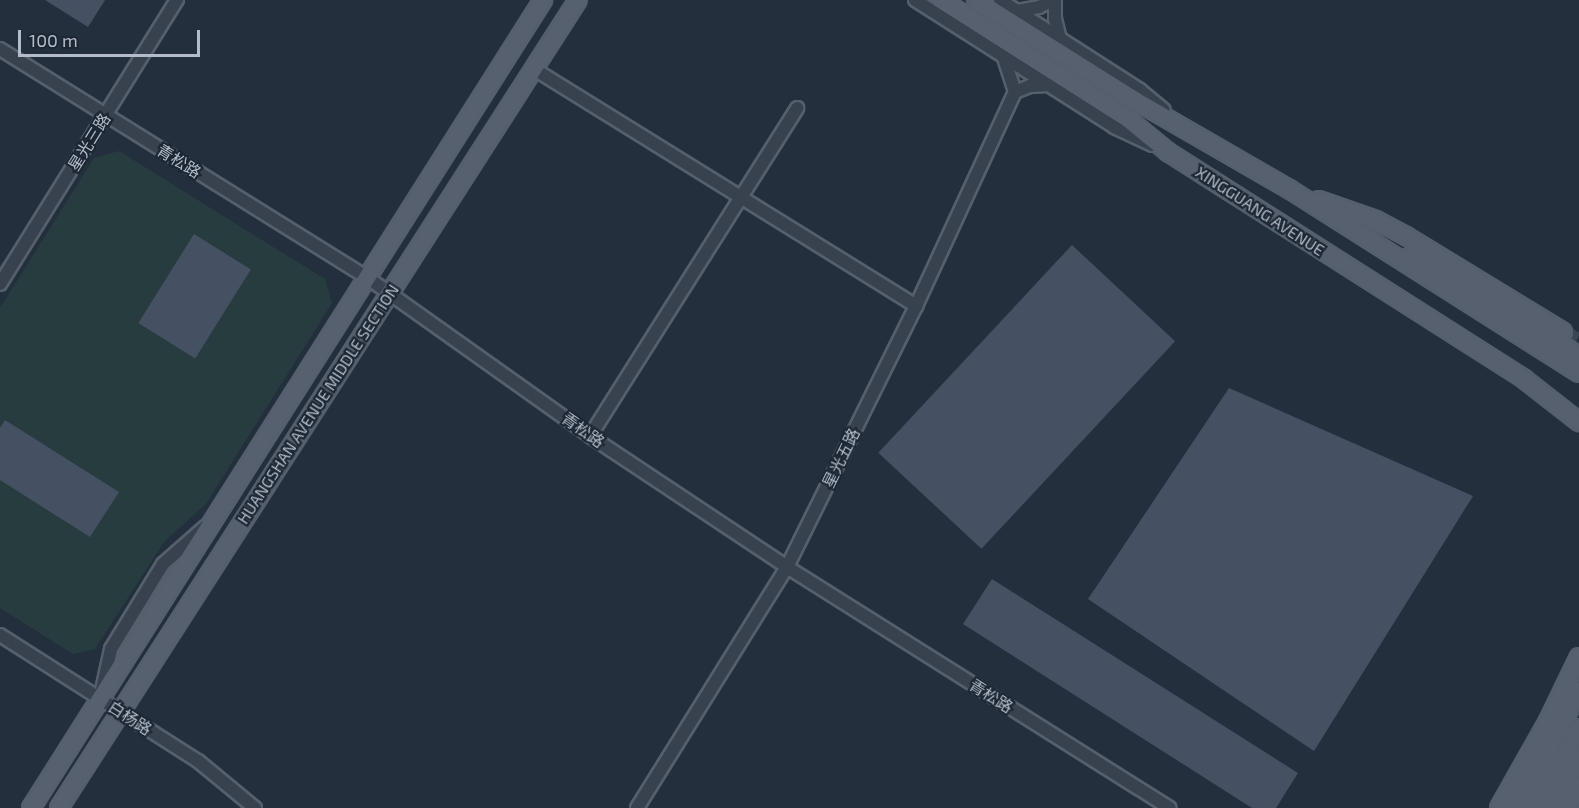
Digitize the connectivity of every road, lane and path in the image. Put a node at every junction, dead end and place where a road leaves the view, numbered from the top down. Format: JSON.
{"nodes":[{"id":1,"x":177,"y":0,"type":"edge"},
{"id":2,"x":543,"y":0,"type":"edge"},
{"id":3,"x":578,"y":0,"type":"edge"},
{"id":4,"x":915,"y":0,"type":"edge"},
{"id":5,"x":940,"y":0,"type":"edge"},
{"id":6,"x":976,"y":0,"type":"edge"},
{"id":7,"x":1000,"y":0,"type":"edge"},
{"id":8,"x":1054,"y":0,"type":"edge"},
{"id":9,"x":1017,"y":11,"type":"junction"},
{"id":10,"x":1060,"y":39,"type":"junction"},
{"id":11,"x":0,"y":49,"type":"edge"},
{"id":12,"x":1004,"y":57,"type":"junction"},
{"id":13,"x":534,"y":69,"type":"junction"},
{"id":14,"x":1048,"y":85,"type":"junction"},
{"id":15,"x":1015,"y":92,"type":"junction"},
{"id":16,"x":797,"y":108,"type":"dead end"},
{"id":17,"x":105,"y":115,"type":"junction"},
{"id":18,"x":1190,"y":131,"type":"junction"},
{"id":19,"x":1168,"y":152,"type":"junction"},
{"id":20,"x":1289,"y":189,"type":"junction"},
{"id":21,"x":739,"y":198,"type":"junction"},
{"id":22,"x":1381,"y":247,"type":"junction"},
{"id":23,"x":368,"y":279,"type":"junction"},
{"id":24,"x":0,"y":284,"type":"edge"},
{"id":25,"x":390,"y":293,"type":"junction"},
{"id":26,"x":916,"y":306,"type":"junction"},
{"id":27,"x":1563,"y":332,"type":"tunnel mouth"},
{"id":28,"x":1579,"y":356,"type":"edge"},
{"id":29,"x":1579,"y":373,"type":"edge"},
{"id":30,"x":1578,"y":422,"type":"edge"},
{"id":31,"x":590,"y":436,"type":"junction"},
{"id":32,"x":786,"y":567,"type":"junction"},
{"id":33,"x":0,"y":635,"type":"edge"},
{"id":34,"x":1579,"y":657,"type":"edge"},
{"id":35,"x":1579,"y":692,"type":"edge"},
{"id":36,"x":101,"y":699,"type":"junction"},
{"id":37,"x":120,"y":711,"type":"junction"},
{"id":38,"x":1579,"y":728,"type":"edge"},
{"id":39,"x":1579,"y":758,"type":"edge"},
{"id":40,"x":1579,"y":785,"type":"edge"},
{"id":41,"x":31,"y":808,"type":"edge"},
{"id":42,"x":59,"y":808,"type":"edge"},
{"id":43,"x":255,"y":808,"type":"edge"},
{"id":44,"x":637,"y":808,"type":"edge"},
{"id":45,"x":1169,"y":808,"type":"edge"},
{"id":46,"x":1499,"y":808,"type":"edge"},
{"id":47,"x":1515,"y":808,"type":"edge"},
{"id":48,"x":1533,"y":808,"type":"edge"},
{"id":49,"x":1551,"y":808,"type":"edge"},
{"id":50,"x":1567,"y":808,"type":"edge"}],
"edges":[{"from":1,"to":17,"type":"street","name":"星光三路"},
{"from":2,"to":23,"type":"main road","name":"HUANGSHAN AVENUE MIDDLE SECTION"},
{"from":3,"to":13,"type":"main road","name":"HUANGSHAN AVENUE MIDDLE SECTION"},
{"from":4,"to":12,"type":"street"},
{"from":5,"to":19,"type":"main road","name":"XINGGUANG AVENUE"},
{"from":6,"to":18,"type":"main road","name":"XINGGUANG AVENUE"},
{"from":7,"to":9,"type":"street"},
{"from":8,"to":9,"type":"street"},
{"from":8,"to":10,"type":"street"},
{"from":9,"to":10,"type":"street"},
{"from":10,"to":18,"type":"street"},
{"from":11,"to":17,"type":"street","name":"青松路"},
{"from":12,"to":14,"type":"street"},
{"from":12,"to":15,"type":"street"},
{"from":13,"to":21,"type":"street"},
{"from":13,"to":25,"type":"main road","name":"HUANGSHAN AVENUE MIDDLE SECTION"},
{"from":14,"to":15,"type":"street"},
{"from":14,"to":19,"type":"street"},
{"from":15,"to":26,"type":"street","name":"星光五路"},
{"from":16,"to":21,"type":"street"},
{"from":17,"to":23,"type":"street","name":"青松路"},
{"from":17,"to":24,"type":"street","name":"星光三路"},
{"from":18,"to":20,"type":"main road","name":"XINGGUANG AVENUE"},
{"from":19,"to":30,"type":"main road","name":"XINGGUANG AVENUE"},
{"from":20,"to":22,"type":"main road","name":"XINGGUANG AVENUE"},
{"from":20,"to":27,"type":"main road"},
{"from":21,"to":26,"type":"street"},
{"from":21,"to":31,"type":"street"},
{"from":22,"to":28,"type":"main road"},
{"from":22,"to":29,"type":"main road","name":"XINGGUANG AVENUE"},
{"from":23,"to":25,"type":"street","name":"青松路"},
{"from":23,"to":36,"type":"main road","name":"HUANGSHAN AVENUE MIDDLE SECTION"},
{"from":25,"to":31,"type":"street","name":"青松路"},
{"from":25,"to":37,"type":"main road","name":"HUANGSHAN AVENUE MIDDLE SECTION"},
{"from":26,"to":32,"type":"street","name":"星光五路"},
{"from":31,"to":32,"type":"street","name":"青松路"},
{"from":32,"to":44,"type":"street","name":"星光五路"},
{"from":32,"to":45,"type":"street","name":"青松路"},
{"from":33,"to":36,"type":"street","name":"白杨路"},
{"from":34,"to":46,"type":"main road"},
{"from":35,"to":47,"type":"main road"},
{"from":36,"to":37,"type":"street","name":"白杨路"},
{"from":36,"to":41,"type":"main road","name":"HUANGSHAN AVENUE MIDDLE SECTION"},
{"from":37,"to":42,"type":"main road","name":"HUANGSHAN AVENUE MIDDLE SECTION"},
{"from":37,"to":43,"type":"street","name":"白杨路"},
{"from":38,"to":48,"type":"main road"},
{"from":39,"to":49,"type":"main road"},
{"from":40,"to":50,"type":"main road"}]}
